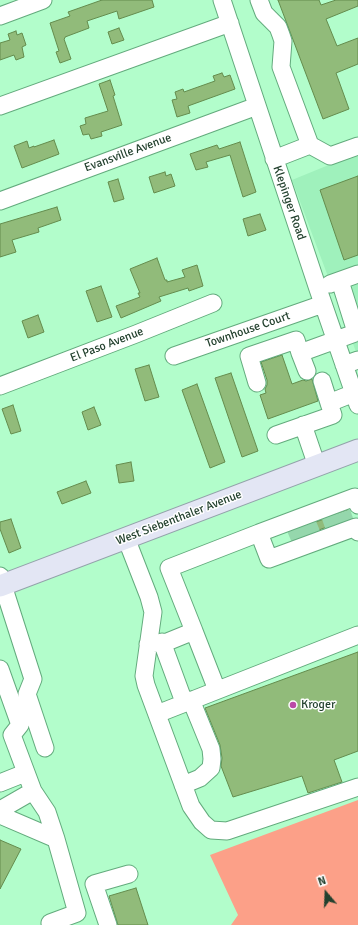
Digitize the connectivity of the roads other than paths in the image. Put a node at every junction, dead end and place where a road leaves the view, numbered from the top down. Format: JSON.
{"nodes":[{"id":1,"x":43,"y":0,"type":"edge"},
{"id":2,"x":222,"y":0,"type":"edge"},
{"id":3,"x":259,"y":0,"type":"edge"},
{"id":4,"x":0,"y":16,"type":"edge"},
{"id":5,"x":230,"y":23,"type":"junction"},
{"id":6,"x":0,"y":106,"type":"edge"},
{"id":7,"x":257,"y":106,"type":"junction"},
{"id":8,"x":310,"y":145,"type":"junction"},
{"id":9,"x":358,"y":146,"type":"edge"},
{"id":10,"x":274,"y":159,"type":"junction"},
{"id":11,"x":0,"y":201,"type":"edge"},
{"id":12,"x":358,"y":274,"type":"edge"},
{"id":13,"x":340,"y":281,"type":"junction"},
{"id":14,"x":213,"y":302,"type":"dead end"},
{"id":15,"x":322,"y":303,"type":"junction"},
{"id":16,"x":353,"y":304,"type":"edge"},
{"id":17,"x":357,"y":332,"type":"edge"},
{"id":18,"x":336,"y":340,"type":"junction"},
{"id":19,"x":300,"y":353,"type":"junction"},
{"id":20,"x":174,"y":356,"type":"dead end"},
{"id":21,"x":351,"y":362,"type":"edge"},
{"id":22,"x":307,"y":371,"type":"dead end"},
{"id":23,"x":322,"y":381,"type":"dead end"},
{"id":24,"x":257,"y":383,"type":"dead end"},
{"id":25,"x":0,"y":386,"type":"edge"},
{"id":26,"x":357,"y":401,"type":"edge"},
{"id":27,"x":329,"y":403,"type":"junction"},
{"id":28,"x":303,"y":425,"type":"junction"},
{"id":29,"x":276,"y":434,"type":"dead end"},
{"id":30,"x":358,"y":450,"type":"edge"},
{"id":31,"x":317,"y":466,"type":"junction"},
{"id":32,"x":358,"y":505,"type":"edge"},
{"id":33,"x":343,"y":522,"type":"edge"},
{"id":34,"x":304,"y":532,"type":"junction"},
{"id":35,"x":259,"y":533,"type":"junction"},
{"id":36,"x":126,"y":538,"type":"junction"},
{"id":37,"x":1,"y":582,"type":"edge"},
{"id":38,"x":194,"y":631,"type":"junction"},
{"id":39,"x":358,"y":635,"type":"edge"},
{"id":40,"x":155,"y":643,"type":"junction"},
{"id":41,"x":0,"y":669,"type":"edge"},
{"id":42,"x":217,"y":690,"type":"junction"},
{"id":43,"x":188,"y":701,"type":"junction"},
{"id":44,"x":156,"y":714,"type":"junction"},
{"id":45,"x":45,"y":748,"type":"dead end"},
{"id":46,"x":26,"y":773,"type":"junction"},
{"id":47,"x":0,"y":783,"type":"edge"},
{"id":48,"x":183,"y":786,"type":"junction"},
{"id":49,"x":358,"y":787,"type":"edge"},
{"id":50,"x":33,"y":791,"type":"junction"},
{"id":51,"x":0,"y":810,"type":"edge"},
{"id":52,"x":0,"y":815,"type":"edge"},
{"id":53,"x":56,"y":839,"type":"junction"},
{"id":54,"x":129,"y":874,"type":"dead end"},
{"id":55,"x":50,"y":923,"type":"dead end"},
{"id":56,"x":108,"y":925,"type":"edge"}],
"edges":[{"from":1,"to":4,"type":"street"},
{"from":2,"to":5,"type":"street","name":"Klepinger Road"},
{"from":3,"to":8,"type":"street"},
{"from":5,"to":6,"type":"street"},
{"from":5,"to":7,"type":"street","name":"Klepinger Road"},
{"from":7,"to":10,"type":"street","name":"Klepinger Road"},
{"from":7,"to":11,"type":"street","name":"Evansville Avenue"},
{"from":8,"to":9,"type":"street"},
{"from":8,"to":10,"type":"street"},
{"from":10,"to":15,"type":"street","name":"Klepinger Road"},
{"from":12,"to":13,"type":"street"},
{"from":13,"to":15,"type":"street"},
{"from":13,"to":16,"type":"street"},
{"from":14,"to":25,"type":"street","name":"El Paso Avenue"},
{"from":15,"to":16,"type":"street"},
{"from":15,"to":18,"type":"street","name":"Klepinger Road"},
{"from":15,"to":20,"type":"street","name":"Townhouse Court"},
{"from":16,"to":17,"type":"street"},
{"from":17,"to":18,"type":"street"},
{"from":18,"to":19,"type":"street"},
{"from":18,"to":21,"type":"street","name":"Klepinger Road"},
{"from":19,"to":22,"type":"street"},
{"from":19,"to":24,"type":"street"},
{"from":21,"to":26,"type":"street","name":"Klepinger Road"},
{"from":23,"to":27,"type":"street"},
{"from":26,"to":27,"type":"street"},
{"from":27,"to":28,"type":"street"},
{"from":28,"to":29,"type":"street"},
{"from":28,"to":31,"type":"street"},
{"from":30,"to":31,"type":"main road","name":"West Siebenthaler Avenue"},
{"from":31,"to":36,"type":"main road","name":"West Siebenthaler Avenue"},
{"from":32,"to":33,"type":"street"},
{"from":33,"to":34,"type":"street"},
{"from":33,"to":34,"type":"street"},
{"from":34,"to":35,"type":"street"},
{"from":34,"to":35,"type":"street"},
{"from":35,"to":38,"type":"street"},
{"from":36,"to":37,"type":"main road","name":"West Siebenthaler Avenue"},
{"from":36,"to":40,"type":"street"},
{"from":37,"to":45,"type":"street"},
{"from":38,"to":40,"type":"street"},
{"from":38,"to":42,"type":"street"},
{"from":39,"to":42,"type":"street"},
{"from":40,"to":43,"type":"street"},
{"from":40,"to":44,"type":"street"},
{"from":41,"to":46,"type":"street"},
{"from":42,"to":43,"type":"street"},
{"from":43,"to":44,"type":"street"},
{"from":43,"to":48,"type":"street"},
{"from":44,"to":48,"type":"street"},
{"from":46,"to":47,"type":"street"},
{"from":46,"to":50,"type":"street"},
{"from":48,"to":49,"type":"street"},
{"from":50,"to":51,"type":"street"},
{"from":50,"to":53,"type":"street"},
{"from":52,"to":53,"type":"street"},
{"from":53,"to":55,"type":"street"},
{"from":54,"to":56,"type":"street"}]}
